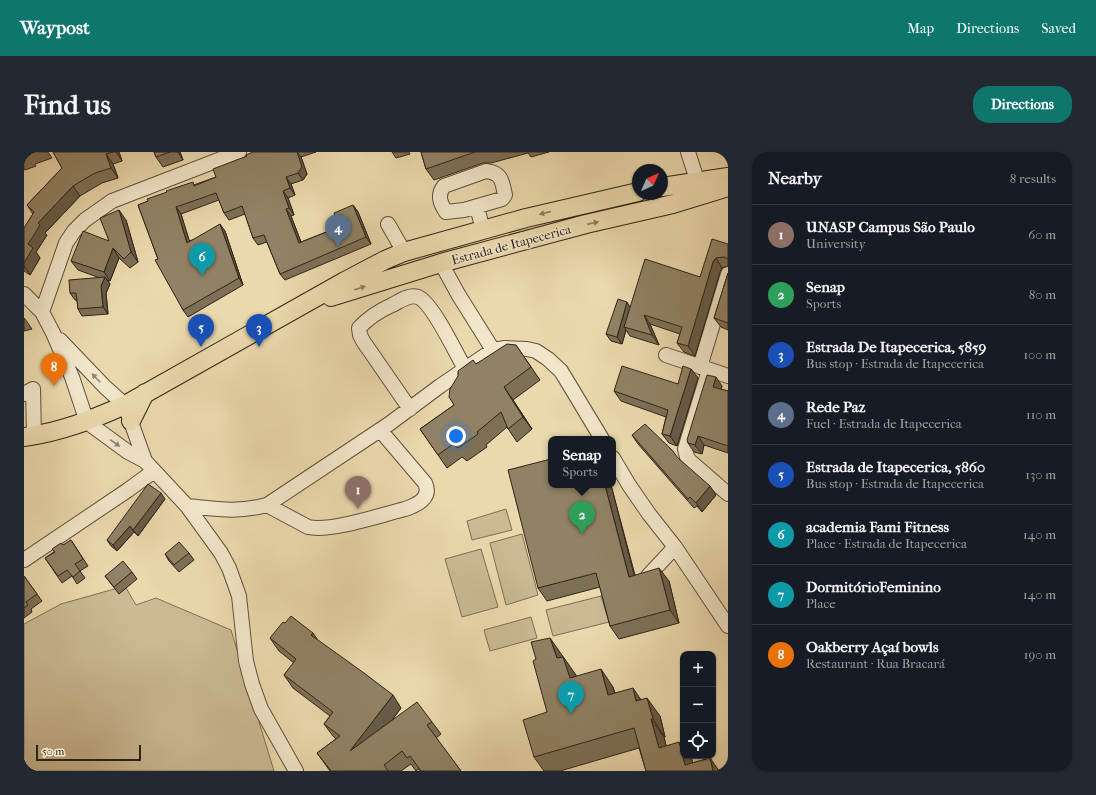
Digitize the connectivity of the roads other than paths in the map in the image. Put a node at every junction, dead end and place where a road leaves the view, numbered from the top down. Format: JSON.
{"nodes":[{"id":1,"x":239,"y":152,"type":"edge"},
{"id":2,"x":688,"y":152,"type":"edge"},
{"id":3,"x":728,"y":177,"type":"edge"},
{"id":4,"x":668,"y":187,"type":"edge"},
{"id":5,"x":728,"y":187,"type":"edge"},
{"id":6,"x":700,"y":188,"type":"junction"},
{"id":7,"x":632,"y":193,"type":"edge"},
{"id":8,"x":477,"y":206,"type":"dead end"},
{"id":9,"x":388,"y":224,"type":"dead end"},
{"id":10,"x":483,"y":230,"type":"junction"},
{"id":11,"x":404,"y":252,"type":"junction"},
{"id":12,"x":441,"y":263,"type":"junction"},
{"id":13,"x":728,"y":274,"type":"edge"},
{"id":14,"x":24,"y":294,"type":"edge"},
{"id":15,"x":296,"y":308,"type":"junction"},
{"id":16,"x":42,"y":312,"type":"junction"},
{"id":17,"x":53,"y":333,"type":"junction"},
{"id":18,"x":493,"y":350,"type":"junction"},
{"id":19,"x":666,"y":355,"type":"dead end"},
{"id":20,"x":705,"y":368,"type":"junction"},
{"id":21,"x":465,"y":369,"type":"junction"},
{"id":22,"x":728,"y":376,"type":"edge"},
{"id":23,"x":144,"y":393,"type":"junction"},
{"id":24,"x":24,"y":394,"type":"edge"},
{"id":25,"x":124,"y":405,"type":"junction"},
{"id":26,"x":410,"y":409,"type":"junction"},
{"id":27,"x":131,"y":421,"type":"junction"},
{"id":28,"x":87,"y":422,"type":"junction"},
{"id":29,"x":380,"y":430,"type":"junction"},
{"id":30,"x":29,"y":436,"type":"edge"},
{"id":31,"x":600,"y":436,"type":"edge"},
{"id":32,"x":616,"y":463,"type":"edge"},
{"id":33,"x":149,"y":466,"type":"junction"},
{"id":34,"x":728,"y":494,"type":"edge"},
{"id":35,"x":267,"y":505,"type":"junction"},
{"id":36,"x":187,"y":506,"type":"junction"},
{"id":37,"x":675,"y":547,"type":"junction"},
{"id":38,"x":24,"y":560,"type":"edge"},
{"id":39,"x":648,"y":576,"type":"edge"},
{"id":40,"x":728,"y":626,"type":"edge"},
{"id":41,"x":296,"y":771,"type":"edge"}],
"edges":[{"from":1,"to":16,"type":"street"},
{"from":2,"to":6,"type":"street"},
{"from":3,"to":6,"type":"main road","name":"Estrada de Itapecerica"},
{"from":4,"to":6,"type":"main road","name":"Estrada de Itapecerica"},
{"from":5,"to":6,"type":"main road","name":"Estrada de Itapecerica"},
{"from":12,"to":6,"type":"main road","name":"Estrada de Itapecerica","one_way":true},
{"from":7,"to":10,"type":"main road","name":"Estrada de Itapecerica","one_way":true},
{"from":8,"to":10,"type":"street"},
{"from":9,"to":11,"type":"street"},
{"from":10,"to":11,"type":"main road","name":"Estrada de Itapecerica"},
{"from":11,"to":15,"type":"main road","name":"Estrada de Itapecerica"},
{"from":15,"to":12,"type":"main road","name":"Estrada de Itapecerica","one_way":true},
{"from":12,"to":18,"type":"street"},
{"from":13,"to":20,"type":"street"},
{"from":14,"to":16,"type":"street"},
{"from":15,"to":23,"type":"main road","name":"Estrada de Itapecerica"},
{"from":16,"to":17,"type":"street"},
{"from":25,"to":17,"type":"street","one_way":true},
{"from":17,"to":28,"type":"street"},
{"from":18,"to":21,"type":"street"},
{"from":18,"to":31,"type":"street"},
{"from":19,"to":20,"type":"street"},
{"from":20,"to":22,"type":"street"},
{"from":20,"to":34,"type":"street"},
{"from":21,"to":26,"type":"street"},
{"from":21,"to":26,"type":"street"},
{"from":23,"to":25,"type":"main road","name":"Estrada de Itapecerica"},
{"from":23,"to":27,"type":"main road"},
{"from":24,"to":30,"type":"street"},
{"from":25,"to":27,"type":"street"},
{"from":25,"to":28,"type":"main road","name":"Estrada de Itapecerica"},
{"from":26,"to":29,"type":"street"},
{"from":27,"to":33,"type":"street"},
{"from":28,"to":30,"type":"main road","name":"Estrada de Itapecerica"},
{"from":28,"to":33,"type":"street","one_way":true},
{"from":29,"to":35,"type":"street"},
{"from":29,"to":35,"type":"street"},
{"from":32,"to":37,"type":"street"},
{"from":33,"to":36,"type":"street"},
{"from":33,"to":38,"type":"street"},
{"from":35,"to":36,"type":"street"},
{"from":36,"to":41,"type":"street"},
{"from":37,"to":39,"type":"street"},
{"from":37,"to":40,"type":"street"}]}
